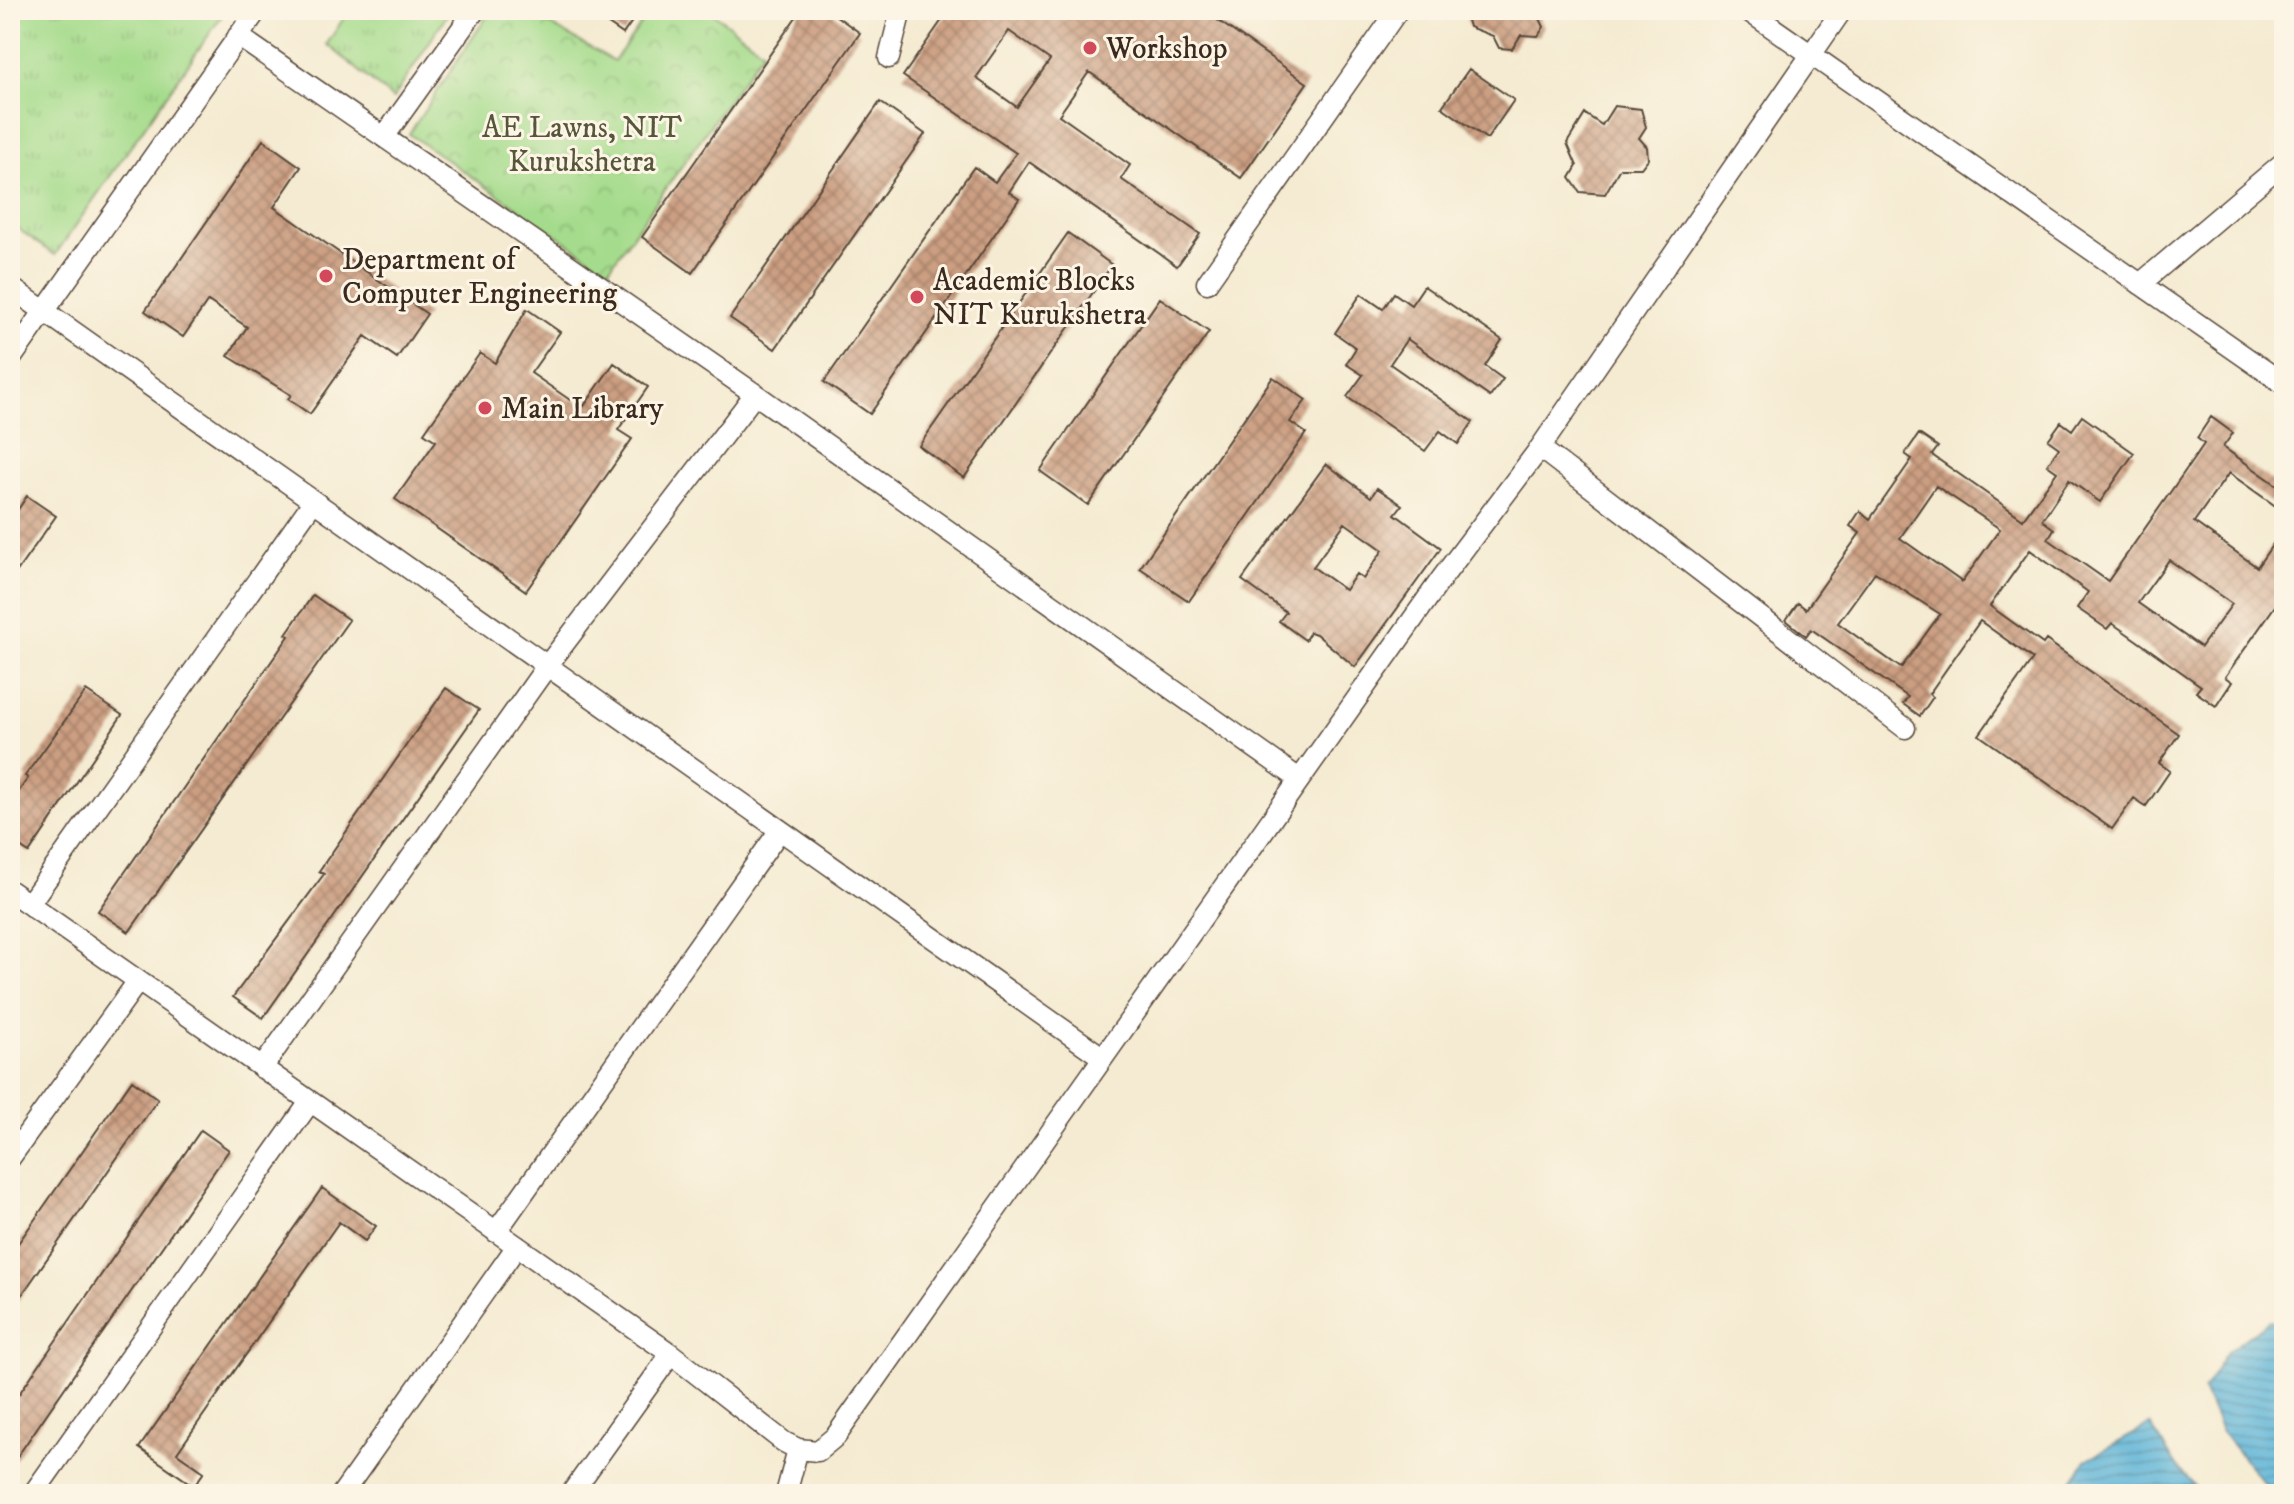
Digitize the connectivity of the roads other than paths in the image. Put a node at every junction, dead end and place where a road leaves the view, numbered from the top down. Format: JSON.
{"nodes":[{"id":1,"x":257,"y":10,"type":"edge"},
{"id":2,"x":475,"y":10,"type":"edge"},
{"id":3,"x":901,"y":10,"type":"edge"},
{"id":4,"x":1398,"y":10,"type":"edge"},
{"id":5,"x":1747,"y":10,"type":"edge"},
{"id":6,"x":1842,"y":10,"type":"edge"},
{"id":7,"x":238,"y":36,"type":"junction"},
{"id":8,"x":1811,"y":55,"type":"junction"},
{"id":9,"x":889,"y":58,"type":"dead end"},
{"id":10,"x":384,"y":137,"type":"junction"},
{"id":11,"x":2284,"y":162,"type":"edge"},
{"id":12,"x":1207,"y":283,"type":"dead end"},
{"id":13,"x":2140,"y":284,"type":"junction"},
{"id":14,"x":10,"y":287,"type":"edge"},
{"id":15,"x":44,"y":312,"type":"junction"},
{"id":16,"x":10,"y":360,"type":"edge"},
{"id":17,"x":2284,"y":384,"type":"edge"},
{"id":18,"x":755,"y":394,"type":"junction"},
{"id":19,"x":1540,"y":448,"type":"junction"},
{"id":20,"x":313,"y":502,"type":"junction"},
{"id":21,"x":547,"y":666,"type":"junction"},
{"id":22,"x":1905,"y":728,"type":"dead end"},
{"id":23,"x":1299,"y":779,"type":"junction"},
{"id":24,"x":780,"y":830,"type":"junction"},
{"id":25,"x":10,"y":891,"type":"edge"},
{"id":26,"x":29,"y":904,"type":"junction"},
{"id":27,"x":138,"y":981,"type":"junction"},
{"id":28,"x":1102,"y":1057,"type":"junction"},
{"id":29,"x":262,"y":1068,"type":"junction"},
{"id":30,"x":310,"y":1102,"type":"junction"},
{"id":31,"x":10,"y":1158,"type":"edge"},
{"id":32,"x":496,"y":1232,"type":"junction"},
{"id":33,"x":517,"y":1246,"type":"junction"},
{"id":34,"x":671,"y":1354,"type":"junction"},
{"id":35,"x":798,"y":1449,"type":"junction"},
{"id":36,"x":33,"y":1494,"type":"edge"},
{"id":37,"x":342,"y":1494,"type":"edge"},
{"id":38,"x":571,"y":1494,"type":"edge"},
{"id":39,"x":786,"y":1494,"type":"edge"}],
"edges":[{"from":1,"to":7,"type":"street"},
{"from":2,"to":10,"type":"street"},
{"from":3,"to":9,"type":"street"},
{"from":4,"to":12,"type":"street"},
{"from":5,"to":8,"type":"street"},
{"from":6,"to":8,"type":"street"},
{"from":7,"to":10,"type":"street"},
{"from":7,"to":15,"type":"street"},
{"from":8,"to":13,"type":"street"},
{"from":8,"to":19,"type":"street"},
{"from":10,"to":18,"type":"street"},
{"from":11,"to":13,"type":"street"},
{"from":13,"to":17,"type":"street"},
{"from":14,"to":15,"type":"street"},
{"from":15,"to":16,"type":"street"},
{"from":15,"to":20,"type":"street"},
{"from":18,"to":21,"type":"street"},
{"from":18,"to":23,"type":"street"},
{"from":19,"to":22,"type":"street"},
{"from":19,"to":23,"type":"street"},
{"from":20,"to":21,"type":"street"},
{"from":20,"to":26,"type":"street"},
{"from":21,"to":24,"type":"street"},
{"from":21,"to":29,"type":"street"},
{"from":23,"to":28,"type":"street"},
{"from":24,"to":28,"type":"street"},
{"from":24,"to":32,"type":"street"},
{"from":25,"to":26,"type":"street"},
{"from":26,"to":27,"type":"street"},
{"from":27,"to":29,"type":"street"},
{"from":27,"to":31,"type":"street"},
{"from":28,"to":35,"type":"street"},
{"from":29,"to":30,"type":"street"},
{"from":30,"to":32,"type":"street"},
{"from":30,"to":36,"type":"street"},
{"from":32,"to":33,"type":"street"},
{"from":33,"to":34,"type":"street"},
{"from":33,"to":37,"type":"street"},
{"from":34,"to":35,"type":"street"},
{"from":34,"to":38,"type":"street"},
{"from":35,"to":39,"type":"street"}]}
